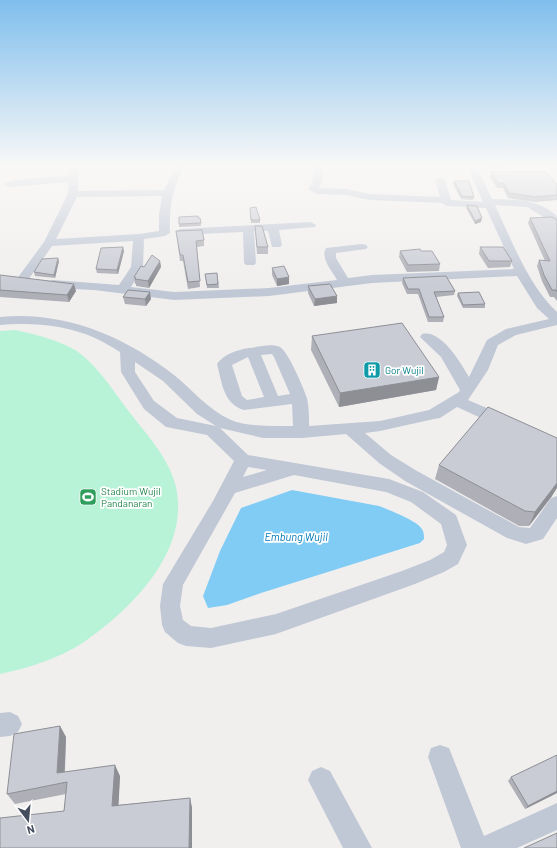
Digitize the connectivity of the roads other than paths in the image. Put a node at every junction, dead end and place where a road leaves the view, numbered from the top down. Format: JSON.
{"nodes":[{"id":1,"x":65,"y":206,"type":"edge"},
{"id":2,"x":165,"y":206,"type":"edge"},
{"id":3,"x":490,"y":206,"type":"edge"},
{"id":4,"x":532,"y":206,"type":"edge"},
{"id":5,"x":557,"y":222,"type":"edge"},
{"id":6,"x":311,"y":225,"type":"dead end"},
{"id":7,"x":273,"y":227,"type":"junction"},
{"id":8,"x":248,"y":228,"type":"junction"},
{"id":9,"x":165,"y":233,"type":"junction"},
{"id":10,"x":139,"y":236,"type":"junction"},
{"id":11,"x":48,"y":243,"type":"junction"},
{"id":12,"x":276,"y":245,"type":"dead end"},
{"id":13,"x":362,"y":247,"type":"dead end"},
{"id":14,"x":250,"y":263,"type":"dead end"},
{"id":15,"x":521,"y":272,"type":"junction"},
{"id":16,"x":7,"y":278,"type":"edge"},
{"id":17,"x":32,"y":281,"type":"junction"},
{"id":18,"x":344,"y":282,"type":"junction"},
{"id":19,"x":123,"y":289,"type":"junction"},
{"id":20,"x":555,"y":317,"type":"edge"},
{"id":21,"x":0,"y":321,"type":"edge"},
{"id":22,"x":427,"y":337,"type":"dead end"},
{"id":23,"x":127,"y":350,"type":"junction"},
{"id":24,"x":253,"y":352,"type":"junction"},
{"id":25,"x":468,"y":390,"type":"junction"},
{"id":26,"x":299,"y":398,"type":"junction"},
{"id":27,"x":273,"y":401,"type":"junction"},
{"id":28,"x":456,"y":401,"type":"junction"},
{"id":29,"x":513,"y":426,"type":"edge"},
{"id":30,"x":219,"y":428,"type":"junction"},
{"id":31,"x":349,"y":428,"type":"junction"},
{"id":32,"x":302,"y":432,"type":"junction"},
{"id":33,"x":243,"y":460,"type":"junction"},
{"id":34,"x":292,"y":469,"type":"junction"},
{"id":35,"x":229,"y":488,"type":"junction"},
{"id":36,"x":557,"y":503,"type":"edge"},
{"id":37,"x":440,"y":757,"type":"dead end"},
{"id":38,"x":321,"y":780,"type":"dead end"},
{"id":39,"x":557,"y":816,"type":"edge"},
{"id":40,"x":358,"y":848,"type":"edge"},
{"id":41,"x":475,"y":848,"type":"edge"},
{"id":42,"x":487,"y":848,"type":"edge"}],
"edges":[{"from":1,"to":11,"type":"street"},
{"from":2,"to":9,"type":"street"},
{"from":3,"to":15,"type":"street"},
{"from":4,"to":5,"type":"street"},
{"from":6,"to":7,"type":"street"},
{"from":7,"to":8,"type":"street"},
{"from":7,"to":12,"type":"street"},
{"from":8,"to":9,"type":"street"},
{"from":8,"to":14,"type":"street"},
{"from":9,"to":10,"type":"street"},
{"from":10,"to":11,"type":"street"},
{"from":10,"to":19,"type":"street"},
{"from":11,"to":17,"type":"street"},
{"from":13,"to":18,"type":"street"},
{"from":15,"to":18,"type":"street"},
{"from":15,"to":20,"type":"street"},
{"from":16,"to":17,"type":"street"},
{"from":17,"to":19,"type":"street"},
{"from":18,"to":19,"type":"street"},
{"from":20,"to":25,"type":"street"},
{"from":21,"to":23,"type":"street"},
{"from":22,"to":25,"type":"street"},
{"from":23,"to":30,"type":"street"},
{"from":23,"to":30,"type":"street"},
{"from":24,"to":26,"type":"street"},
{"from":24,"to":27,"type":"street"},
{"from":24,"to":27,"type":"street"},
{"from":25,"to":28,"type":"street"},
{"from":26,"to":27,"type":"street"},
{"from":26,"to":32,"type":"street"},
{"from":28,"to":29,"type":"street"},
{"from":28,"to":31,"type":"street"},
{"from":30,"to":32,"type":"street"},
{"from":30,"to":33,"type":"street"},
{"from":31,"to":32,"type":"street"},
{"from":31,"to":36,"type":"street"},
{"from":33,"to":34,"type":"street"},
{"from":33,"to":35,"type":"street"},
{"from":34,"to":35,"type":"street"},
{"from":34,"to":35,"type":"street"},
{"from":37,"to":41,"type":"street"},
{"from":38,"to":40,"type":"street"},
{"from":39,"to":42,"type":"street"}]}
